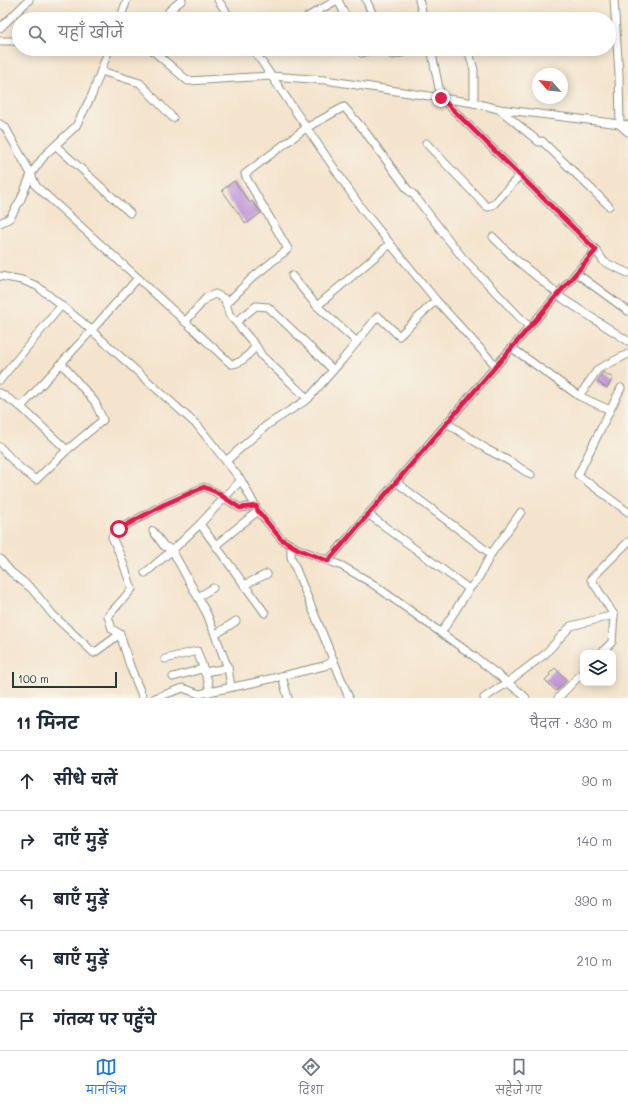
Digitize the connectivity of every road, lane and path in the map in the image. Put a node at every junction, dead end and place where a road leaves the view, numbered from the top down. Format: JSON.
{"nodes":[{"id":1,"x":29,"y":0,"type":"edge"},
{"id":2,"x":127,"y":0,"type":"edge"},
{"id":3,"x":182,"y":0,"type":"edge"},
{"id":4,"x":218,"y":0,"type":"edge"},
{"id":5,"x":338,"y":0,"type":"edge"},
{"id":6,"x":366,"y":0,"type":"edge"},
{"id":7,"x":419,"y":0,"type":"edge"},
{"id":8,"x":614,"y":0,"type":"edge"},
{"id":9,"x":16,"y":12,"type":"edge"},
{"id":10,"x":123,"y":12,"type":"edge"},
{"id":11,"x":168,"y":12,"type":"edge"},
{"id":12,"x":226,"y":12,"type":"edge"},
{"id":13,"x":316,"y":12,"type":"edge"},
{"id":14,"x":344,"y":12,"type":"edge"},
{"id":15,"x":372,"y":12,"type":"edge"},
{"id":16,"x":422,"y":12,"type":"edge"},
{"id":17,"x":615,"y":12,"type":"edge"},
{"id":18,"x":12,"y":15,"type":"edge"},
{"id":19,"x":1,"y":25,"type":"edge"},
{"id":20,"x":616,"y":30,"type":"edge"},
{"id":21,"x":0,"y":41,"type":"edge"},
{"id":22,"x":12,"y":41,"type":"edge"},
{"id":23,"x":106,"y":56,"type":"edge"},
{"id":24,"x":159,"y":56,"type":"edge"},
{"id":25,"x":258,"y":56,"type":"edge"},
{"id":26,"x":432,"y":56,"type":"edge"},
{"id":27,"x":470,"y":56,"type":"edge"},
{"id":28,"x":101,"y":71,"type":"junction"},
{"id":29,"x":271,"y":76,"type":"junction"},
{"id":30,"x":441,"y":98,"type":"junction"},
{"id":31,"x":474,"y":103,"type":"junction"},
{"id":32,"x":499,"y":109,"type":"junction"},
{"id":33,"x":173,"y":118,"type":"dead end"},
{"id":34,"x":0,"y":124,"type":"edge"},
{"id":35,"x":620,"y":125,"type":"junction"},
{"id":36,"x":628,"y":125,"type":"edge"},
{"id":37,"x":307,"y":128,"type":"junction"},
{"id":38,"x":628,"y":132,"type":"edge"},
{"id":39,"x":426,"y":143,"type":"dead end"},
{"id":40,"x":56,"y":146,"type":"junction"},
{"id":41,"x":31,"y":174,"type":"junction"},
{"id":42,"x":520,"y":175,"type":"junction"},
{"id":43,"x":609,"y":206,"type":"dead end"},
{"id":44,"x":130,"y":213,"type":"dead end"},
{"id":45,"x":0,"y":223,"type":"edge"},
{"id":46,"x":493,"y":237,"type":"dead end"},
{"id":47,"x":390,"y":244,"type":"junction"},
{"id":48,"x":596,"y":250,"type":"junction"},
{"id":49,"x":576,"y":273,"type":"junction"},
{"id":50,"x":628,"y":273,"type":"edge"},
{"id":51,"x":0,"y":276,"type":"edge"},
{"id":52,"x":292,"y":276,"type":"dead end"},
{"id":53,"x":138,"y":278,"type":"junction"},
{"id":54,"x":558,"y":295,"type":"junction"},
{"id":55,"x":436,"y":300,"type":"junction"},
{"id":56,"x":226,"y":304,"type":"junction"},
{"id":57,"x":61,"y":306,"type":"junction"},
{"id":58,"x":317,"y":306,"type":"junction"},
{"id":59,"x":628,"y":311,"type":"edge"},
{"id":60,"x":186,"y":322,"type":"junction"},
{"id":61,"x":236,"y":322,"type":"junction"},
{"id":62,"x":529,"y":327,"type":"junction"},
{"id":63,"x":92,"y":331,"type":"junction"},
{"id":64,"x":628,"y":341,"type":"edge"},
{"id":65,"x":357,"y":342,"type":"junction"},
{"id":66,"x":256,"y":346,"type":"junction"},
{"id":67,"x":512,"y":348,"type":"junction"},
{"id":68,"x":628,"y":354,"type":"edge"},
{"id":69,"x":62,"y":364,"type":"junction"},
{"id":70,"x":496,"y":366,"type":"junction"},
{"id":71,"x":333,"y":370,"type":"junction"},
{"id":72,"x":0,"y":380,"type":"edge"},
{"id":73,"x":621,"y":388,"type":"dead end"},
{"id":74,"x":0,"y":394,"type":"edge"},
{"id":75,"x":579,"y":396,"type":"junction"},
{"id":76,"x":308,"y":399,"type":"junction"},
{"id":77,"x":21,"y":407,"type":"junction"},
{"id":78,"x":610,"y":410,"type":"junction"},
{"id":79,"x":447,"y":423,"type":"junction"},
{"id":80,"x":0,"y":447,"type":"edge"},
{"id":81,"x":68,"y":450,"type":"junction"},
{"id":82,"x":226,"y":461,"type":"junction"},
{"id":83,"x":531,"y":475,"type":"dead end"},
{"id":84,"x":241,"y":480,"type":"junction"},
{"id":85,"x":396,"y":482,"type":"junction"},
{"id":86,"x":225,"y":498,"type":"junction"},
{"id":87,"x":257,"y":509,"type":"junction"},
{"id":88,"x":521,"y":512,"type":"dead end"},
{"id":89,"x":628,"y":512,"type":"edge"},
{"id":90,"x":368,"y":514,"type":"junction"},
{"id":91,"x":200,"y":524,"type":"junction"},
{"id":92,"x":153,"y":531,"type":"dead end"},
{"id":93,"x":628,"y":542,"type":"edge"},
{"id":94,"x":216,"y":545,"type":"junction"},
{"id":95,"x":291,"y":545,"type":"junction"},
{"id":96,"x":172,"y":550,"type":"junction"},
{"id":97,"x":490,"y":554,"type":"junction"},
{"id":98,"x":0,"y":559,"type":"edge"},
{"id":99,"x":328,"y":561,"type":"junction"},
{"id":100,"x":145,"y":573,"type":"dead end"},
{"id":101,"x":266,"y":574,"type":"dead end"},
{"id":102,"x":244,"y":585,"type":"junction"},
{"id":103,"x":213,"y":588,"type":"dead end"},
{"id":104,"x":469,"y":589,"type":"junction"},
{"id":105,"x":198,"y":597,"type":"junction"},
{"id":106,"x":265,"y":613,"type":"dead end"},
{"id":107,"x":614,"y":615,"type":"junction"},
{"id":108,"x":236,"y":621,"type":"dead end"},
{"id":109,"x":441,"y":633,"type":"junction"},
{"id":110,"x":120,"y":634,"type":"junction"},
{"id":111,"x":215,"y":635,"type":"junction"},
{"id":112,"x":604,"y":650,"type":"edge"},
{"id":113,"x":165,"y":659,"type":"dead end"},
{"id":114,"x":334,"y":661,"type":"junction"},
{"id":115,"x":228,"y":668,"type":"junction"},
{"id":116,"x":203,"y":671,"type":"junction"},
{"id":117,"x":580,"y":675,"type":"edge"},
{"id":118,"x":282,"y":676,"type":"junction"},
{"id":119,"x":173,"y":677,"type":"dead end"},
{"id":120,"x":508,"y":682,"type":"junction"},
{"id":121,"x":231,"y":687,"type":"junction"},
{"id":122,"x":210,"y":692,"type":"junction"},
{"id":123,"x":143,"y":698,"type":"edge"},
{"id":124,"x":155,"y":698,"type":"edge"},
{"id":125,"x":288,"y":698,"type":"edge"},
{"id":126,"x":349,"y":698,"type":"edge"},
{"id":127,"x":484,"y":698,"type":"edge"},
{"id":128,"x":526,"y":698,"type":"edge"},
{"id":129,"x":558,"y":698,"type":"edge"}],
"edges":[{"from":1,"to":9,"type":"street"},
{"from":2,"to":10,"type":"street"},
{"from":3,"to":11,"type":"street"},
{"from":4,"to":12,"type":"street"},
{"from":5,"to":13,"type":"street"},
{"from":5,"to":14,"type":"street"},
{"from":6,"to":15,"type":"street"},
{"from":7,"to":16,"type":"street"},
{"from":8,"to":17,"type":"street"},
{"from":18,"to":19,"type":"street"},
{"from":20,"to":35,"type":"street"},
{"from":21,"to":22,"type":"street"},
{"from":23,"to":28,"type":"street"},
{"from":24,"to":29,"type":"street"},
{"from":25,"to":29,"type":"street"},
{"from":26,"to":30,"type":"street"},
{"from":27,"to":31,"type":"street"},
{"from":28,"to":33,"type":"street"},
{"from":28,"to":40,"type":"street"},
{"from":29,"to":30,"type":"street"},
{"from":29,"to":37,"type":"street"},
{"from":30,"to":31,"type":"street"},
{"from":30,"to":42,"type":"street"},
{"from":31,"to":32,"type":"street"},
{"from":32,"to":35,"type":"street"},
{"from":32,"to":43,"type":"street"},
{"from":34,"to":41,"type":"street"},
{"from":35,"to":36,"type":"street"},
{"from":35,"to":38,"type":"street"},
{"from":37,"to":47,"type":"street"},
{"from":37,"to":56,"type":"street"},
{"from":37,"to":62,"type":"street"},
{"from":39,"to":42,"type":"street"},
{"from":40,"to":41,"type":"street"},
{"from":40,"to":44,"type":"street"},
{"from":41,"to":45,"type":"street"},
{"from":41,"to":53,"type":"street"},
{"from":42,"to":48,"type":"street"},
{"from":46,"to":54,"type":"street"},
{"from":47,"to":55,"type":"street"},
{"from":47,"to":58,"type":"street"},
{"from":48,"to":49,"type":"street"},
{"from":48,"to":50,"type":"street"},
{"from":49,"to":54,"type":"street"},
{"from":49,"to":59,"type":"street"},
{"from":51,"to":57,"type":"street"},
{"from":52,"to":58,"type":"street"},
{"from":53,"to":60,"type":"street"},
{"from":53,"to":63,"type":"street"},
{"from":54,"to":62,"type":"street"},
{"from":54,"to":64,"type":"street"},
{"from":55,"to":65,"type":"street"},
{"from":55,"to":70,"type":"street"},
{"from":56,"to":60,"type":"street"},
{"from":56,"to":61,"type":"street"},
{"from":57,"to":63,"type":"street"},
{"from":57,"to":72,"type":"street"},
{"from":58,"to":65,"type":"street"},
{"from":60,"to":66,"type":"street"},
{"from":61,"to":66,"type":"street"},
{"from":61,"to":71,"type":"street"},
{"from":62,"to":67,"type":"street"},
{"from":63,"to":69,"type":"street"},
{"from":63,"to":82,"type":"street"},
{"from":65,"to":71,"type":"street"},
{"from":66,"to":76,"type":"street"},
{"from":67,"to":70,"type":"street"},
{"from":67,"to":75,"type":"street"},
{"from":68,"to":75,"type":"street"},
{"from":69,"to":77,"type":"street"},
{"from":69,"to":81,"type":"street"},
{"from":70,"to":79,"type":"street"},
{"from":71,"to":76,"type":"street"},
{"from":73,"to":78,"type":"street"},
{"from":74,"to":77,"type":"street"},
{"from":75,"to":78,"type":"street"},
{"from":76,"to":82,"type":"street"},
{"from":77,"to":81,"type":"street"},
{"from":78,"to":89,"type":"street"},
{"from":79,"to":83,"type":"street"},
{"from":79,"to":85,"type":"street"},
{"from":80,"to":81,"type":"street"},
{"from":82,"to":84,"type":"street"},
{"from":84,"to":86,"type":"street"},
{"from":84,"to":87,"type":"street"},
{"from":85,"to":90,"type":"street"},
{"from":85,"to":97,"type":"street"},
{"from":86,"to":87,"type":"street"},
{"from":86,"to":91,"type":"street"},
{"from":86,"to":110,"type":"street"},
{"from":87,"to":94,"type":"street"},
{"from":87,"to":95,"type":"street"},
{"from":88,"to":97,"type":"street"},
{"from":90,"to":99,"type":"street"},
{"from":90,"to":104,"type":"street"},
{"from":91,"to":94,"type":"street"},
{"from":91,"to":96,"type":"street"},
{"from":92,"to":96,"type":"street"},
{"from":93,"to":107,"type":"street"},
{"from":94,"to":102,"type":"street"},
{"from":95,"to":99,"type":"street"},
{"from":95,"to":114,"type":"street"},
{"from":96,"to":100,"type":"street"},
{"from":96,"to":105,"type":"street"},
{"from":97,"to":104,"type":"street"},
{"from":98,"to":110,"type":"street"},
{"from":99,"to":109,"type":"street"},
{"from":101,"to":102,"type":"street"},
{"from":102,"to":106,"type":"street"},
{"from":103,"to":105,"type":"street"},
{"from":104,"to":109,"type":"street"},
{"from":105,"to":111,"type":"street"},
{"from":107,"to":112,"type":"street"},
{"from":107,"to":120,"type":"street"},
{"from":108,"to":111,"type":"street"},
{"from":109,"to":120,"type":"street"},
{"from":110,"to":123,"type":"street"},
{"from":111,"to":115,"type":"street"},
{"from":113,"to":116,"type":"street"},
{"from":114,"to":118,"type":"street"},
{"from":114,"to":126,"type":"street"},
{"from":115,"to":116,"type":"street"},
{"from":115,"to":121,"type":"street"},
{"from":116,"to":119,"type":"street"},
{"from":116,"to":122,"type":"street"},
{"from":117,"to":129,"type":"street"},
{"from":118,"to":121,"type":"street"},
{"from":118,"to":125,"type":"street"},
{"from":120,"to":127,"type":"street"},
{"from":120,"to":128,"type":"street"},
{"from":121,"to":122,"type":"street"},
{"from":122,"to":124,"type":"street"}]}
